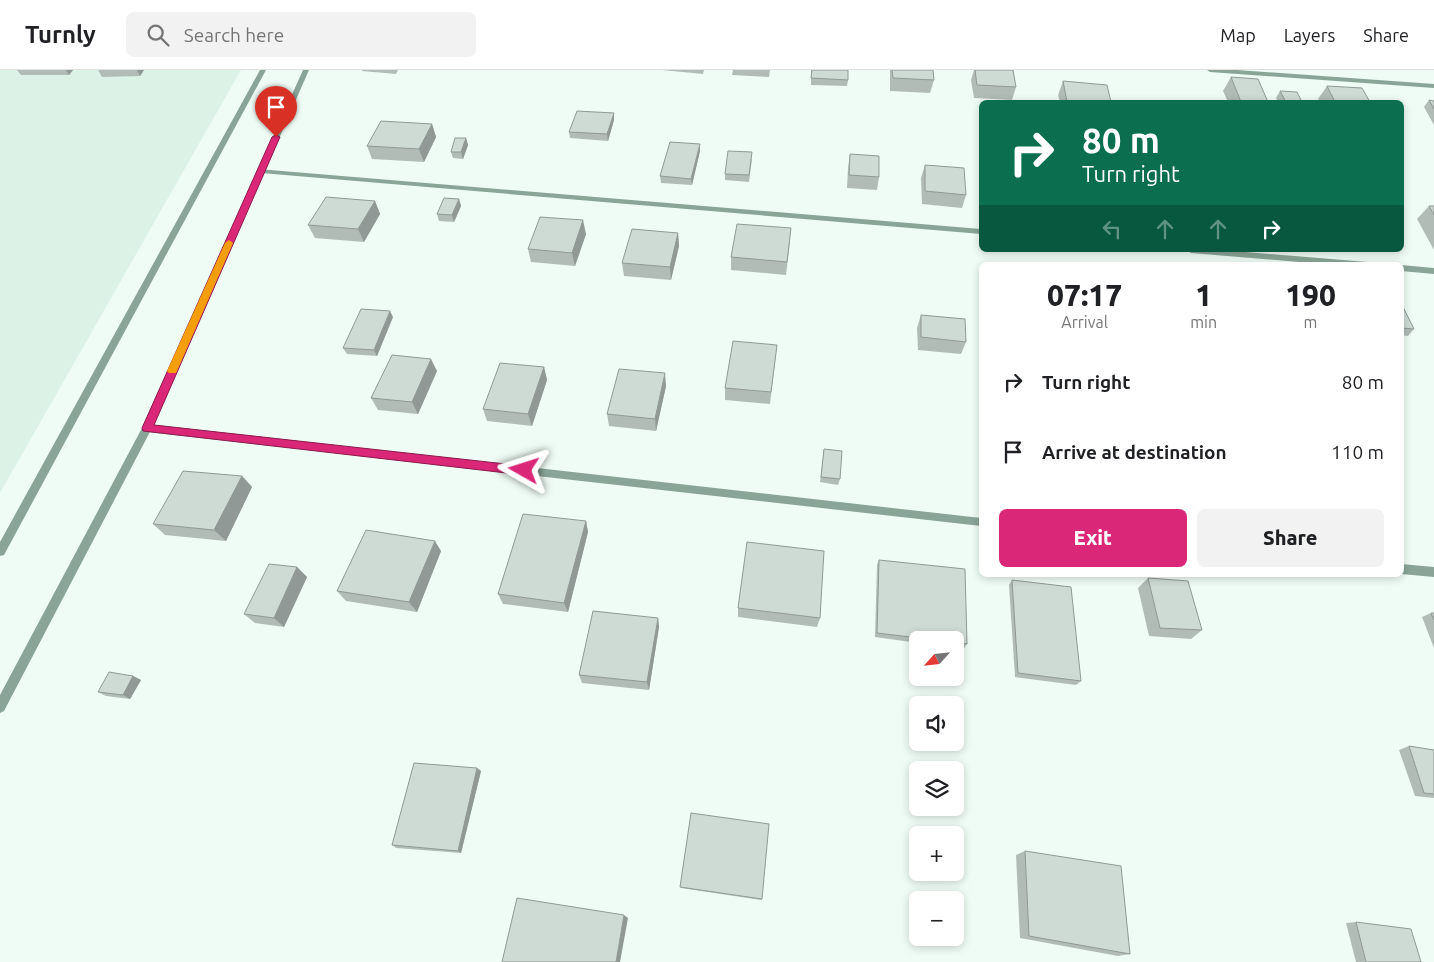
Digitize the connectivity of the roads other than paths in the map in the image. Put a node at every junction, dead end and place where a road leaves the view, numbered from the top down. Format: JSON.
{"nodes":[{"id":1,"x":263,"y":70,"type":"edge"},
{"id":2,"x":306,"y":70,"type":"edge"},
{"id":3,"x":1210,"y":70,"type":"edge"},
{"id":4,"x":1434,"y":86,"type":"edge"},
{"id":5,"x":261,"y":171,"type":"junction"},
{"id":6,"x":979,"y":232,"type":"edge"},
{"id":7,"x":1214,"y":252,"type":"edge"},
{"id":8,"x":1332,"y":262,"type":"edge"},
{"id":9,"x":1404,"y":268,"type":"edge"},
{"id":10,"x":1434,"y":271,"type":"edge"},
{"id":11,"x":147,"y":428,"type":"junction"},
{"id":12,"x":979,"y":522,"type":"edge"},
{"id":13,"x":0,"y":552,"type":"edge"},
{"id":14,"x":1404,"y":569,"type":"edge"},
{"id":15,"x":1434,"y":572,"type":"edge"},
{"id":16,"x":0,"y":707,"type":"edge"}],
"edges":[{"from":1,"to":13,"type":"street"},
{"from":2,"to":5,"type":"street"},
{"from":3,"to":4,"type":"street"},
{"from":5,"to":6,"type":"street"},
{"from":5,"to":11,"type":"street"},
{"from":7,"to":8,"type":"street"},
{"from":9,"to":10,"type":"street"},
{"from":11,"to":12,"type":"street"},
{"from":11,"to":16,"type":"street"},
{"from":14,"to":15,"type":"street"}]}
